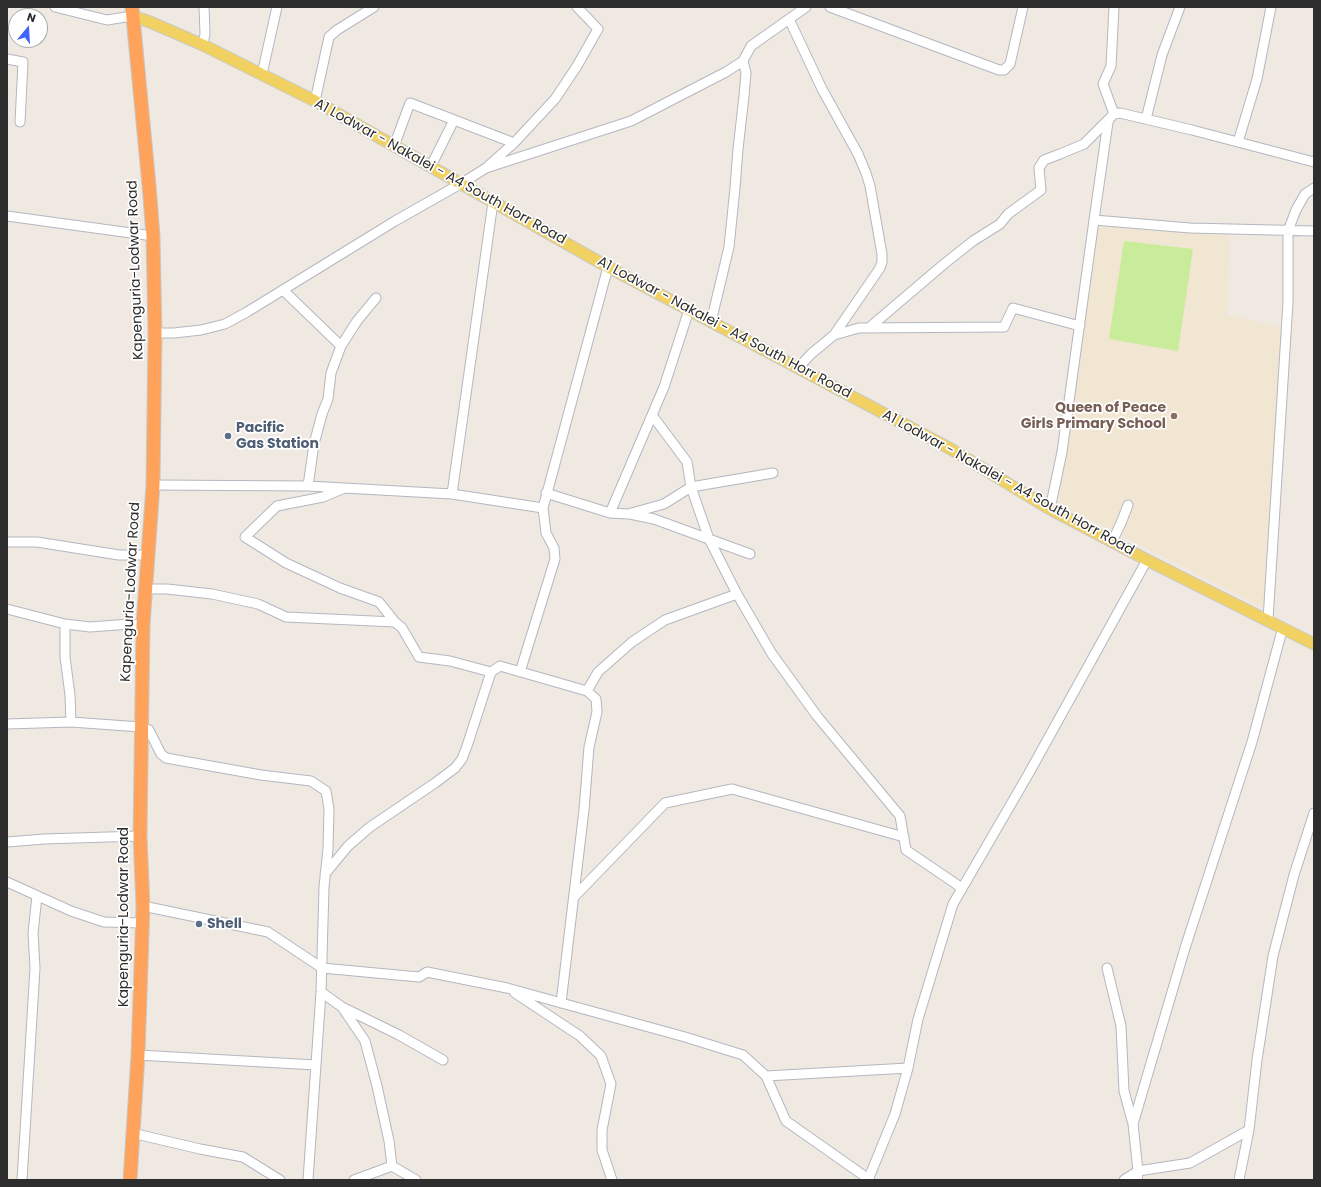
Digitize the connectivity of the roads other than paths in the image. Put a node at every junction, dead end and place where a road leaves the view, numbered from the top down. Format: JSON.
{"nodes":[{"id":1,"x":55,"y":7,"type":"edge"},
{"id":2,"x":204,"y":7,"type":"edge"},
{"id":3,"x":277,"y":7,"type":"edge"},
{"id":4,"x":374,"y":7,"type":"edge"},
{"id":5,"x":577,"y":7,"type":"edge"},
{"id":6,"x":806,"y":7,"type":"edge"},
{"id":7,"x":830,"y":7,"type":"edge"},
{"id":8,"x":1023,"y":7,"type":"edge"},
{"id":9,"x":1114,"y":7,"type":"edge"},
{"id":10,"x":1180,"y":7,"type":"edge"},
{"id":11,"x":1271,"y":7,"type":"edge"},
{"id":12,"x":132,"y":12,"type":"edge"},
{"id":13,"x":789,"y":19,"type":"junction"},
{"id":14,"x":203,"y":45,"type":"junction"},
{"id":15,"x":7,"y":59,"type":"edge"},
{"id":16,"x":744,"y":61,"type":"junction"},
{"id":17,"x":262,"y":74,"type":"junction"},
{"id":18,"x":315,"y":101,"type":"junction"},
{"id":19,"x":1112,"y":115,"type":"junction"},
{"id":20,"x":1146,"y":119,"type":"junction"},
{"id":21,"x":454,"y":120,"type":"junction"},
{"id":22,"x":20,"y":122,"type":"dead end"},
{"id":23,"x":1238,"y":142,"type":"junction"},
{"id":24,"x":514,"y":143,"type":"junction"},
{"id":25,"x":394,"y":146,"type":"junction"},
{"id":26,"x":1314,"y":162,"type":"edge"},
{"id":27,"x":431,"y":166,"type":"junction"},
{"id":28,"x":486,"y":168,"type":"junction"},
{"id":29,"x":462,"y":183,"type":"junction"},
{"id":30,"x":1314,"y":188,"type":"edge"},
{"id":31,"x":493,"y":202,"type":"junction"},
{"id":32,"x":7,"y":216,"type":"edge"},
{"id":33,"x":1094,"y":220,"type":"junction"},
{"id":34,"x":1288,"y":231,"type":"junction"},
{"id":35,"x":1314,"y":232,"type":"edge"},
{"id":36,"x":153,"y":236,"type":"junction"},
{"id":37,"x":608,"y":267,"type":"junction"},
{"id":38,"x":283,"y":290,"type":"junction"},
{"id":39,"x":376,"y":298,"type":"dead end"},
{"id":40,"x":689,"y":310,"type":"junction"},
{"id":41,"x":711,"y":322,"type":"junction"},
{"id":42,"x":1080,"y":326,"type":"junction"},
{"id":43,"x":870,"y":327,"type":"junction"},
{"id":44,"x":155,"y":333,"type":"junction"},
{"id":45,"x":834,"y":335,"type":"junction"},
{"id":46,"x":341,"y":346,"type":"junction"},
{"id":47,"x":798,"y":368,"type":"junction"},
{"id":48,"x":652,"y":415,"type":"junction"},
{"id":49,"x":773,"y":473,"type":"dead end"},
{"id":50,"x":153,"y":485,"type":"junction"},
{"id":51,"x":308,"y":486,"type":"junction"},
{"id":52,"x":691,"y":487,"type":"junction"},
{"id":53,"x":345,"y":488,"type":"junction"},
{"id":54,"x":546,"y":493,"type":"junction"},
{"id":55,"x":452,"y":494,"type":"junction"},
{"id":56,"x":1128,"y":505,"type":"dead end"},
{"id":57,"x":543,"y":508,"type":"junction"},
{"id":58,"x":1050,"y":509,"type":"junction"},
{"id":59,"x":610,"y":513,"type":"junction"},
{"id":60,"x":628,"y":514,"type":"junction"},
{"id":61,"x":709,"y":539,"type":"junction"},
{"id":62,"x":7,"y":542,"type":"edge"},
{"id":63,"x":1112,"y":542,"type":"junction"},
{"id":64,"x":750,"y":554,"type":"dead end"},
{"id":65,"x":148,"y":555,"type":"junction"},
{"id":66,"x":1147,"y":560,"type":"junction"},
{"id":67,"x":145,"y":589,"type":"junction"},
{"id":68,"x":737,"y":594,"type":"junction"},
{"id":69,"x":7,"y":609,"type":"edge"},
{"id":70,"x":1268,"y":620,"type":"junction"},
{"id":71,"x":395,"y":622,"type":"junction"},
{"id":72,"x":65,"y":624,"type":"junction"},
{"id":73,"x":143,"y":625,"type":"junction"},
{"id":74,"x":1283,"y":627,"type":"junction"},
{"id":75,"x":1314,"y":644,"type":"edge"},
{"id":76,"x":491,"y":672,"type":"junction"},
{"id":77,"x":520,"y":672,"type":"junction"},
{"id":78,"x":587,"y":691,"type":"junction"},
{"id":79,"x":71,"y":722,"type":"junction"},
{"id":80,"x":7,"y":724,"type":"edge"},
{"id":81,"x":141,"y":727,"type":"junction"},
{"id":82,"x":1314,"y":813,"type":"edge"},
{"id":83,"x":140,"y":836,"type":"junction"},
{"id":84,"x":904,"y":837,"type":"junction"},
{"id":85,"x":7,"y":842,"type":"edge"},
{"id":86,"x":326,"y":874,"type":"junction"},
{"id":87,"x":7,"y":882,"type":"edge"},
{"id":88,"x":962,"y":888,"type":"junction"},
{"id":89,"x":37,"y":896,"type":"junction"},
{"id":90,"x":574,"y":897,"type":"junction"},
{"id":91,"x":143,"y":906,"type":"junction"},
{"id":92,"x":141,"y":923,"type":"junction"},
{"id":93,"x":322,"y":968,"type":"junction"},
{"id":94,"x":1107,"y":968,"type":"dead end"},
{"id":95,"x":507,"y":988,"type":"junction"},
{"id":96,"x":321,"y":992,"type":"junction"},
{"id":97,"x":561,"y":1003,"type":"junction"},
{"id":98,"x":342,"y":1007,"type":"junction"},
{"id":99,"x":138,"y":1055,"type":"junction"},
{"id":100,"x":442,"y":1060,"type":"dead end"},
{"id":101,"x":316,"y":1065,"type":"junction"},
{"id":102,"x":908,"y":1068,"type":"junction"},
{"id":103,"x":766,"y":1076,"type":"junction"},
{"id":104,"x":1133,"y":1124,"type":"junction"},
{"id":105,"x":1249,"y":1130,"type":"junction"},
{"id":106,"x":132,"y":1133,"type":"junction"},
{"id":107,"x":392,"y":1166,"type":"junction"},
{"id":108,"x":1137,"y":1176,"type":"edge"},
{"id":109,"x":22,"y":1180,"type":"edge"},
{"id":110,"x":130,"y":1180,"type":"edge"},
{"id":111,"x":280,"y":1180,"type":"edge"},
{"id":112,"x":308,"y":1180,"type":"edge"},
{"id":113,"x":354,"y":1180,"type":"edge"},
{"id":114,"x":416,"y":1180,"type":"edge"},
{"id":115,"x":612,"y":1180,"type":"edge"},
{"id":116,"x":869,"y":1180,"type":"edge"},
{"id":117,"x":1124,"y":1180,"type":"edge"},
{"id":118,"x":1239,"y":1180,"type":"edge"}],
"edges":[{"from":1,"to":12,"type":"street"},
{"from":2,"to":14,"type":"street"},
{"from":3,"to":17,"type":"street"},
{"from":4,"to":18,"type":"street"},
{"from":5,"to":24,"type":"street"},
{"from":6,"to":13,"type":"street"},
{"from":7,"to":8,"type":"street"},
{"from":9,"to":19,"type":"street"},
{"from":10,"to":20,"type":"street"},
{"from":11,"to":23,"type":"street"},
{"from":12,"to":14,"type":"main road","name":"A1 Lodwar - Nakalei - A4 South Horr Road"},
{"from":12,"to":36,"type":"highway","name":"Kapenguria-Lodwar Road"},
{"from":13,"to":16,"type":"street"},
{"from":13,"to":45,"type":"street"},
{"from":14,"to":17,"type":"main road","name":"A1 Lodwar - Nakalei - A4 South Horr Road"},
{"from":15,"to":22,"type":"street"},
{"from":16,"to":28,"type":"street"},
{"from":16,"to":41,"type":"street"},
{"from":17,"to":18,"type":"main road","name":"A1 Lodwar - Nakalei - A4 South Horr Road"},
{"from":18,"to":25,"type":"main road","name":"A1 Lodwar - Nakalei - A4 South Horr Road"},
{"from":19,"to":20,"type":"street"},
{"from":19,"to":33,"type":"street"},
{"from":19,"to":43,"type":"street"},
{"from":20,"to":23,"type":"street"},
{"from":21,"to":24,"type":"street"},
{"from":21,"to":25,"type":"street"},
{"from":21,"to":27,"type":"street"},
{"from":23,"to":26,"type":"street"},
{"from":24,"to":28,"type":"street"},
{"from":25,"to":27,"type":"main road","name":"A1 Lodwar - Nakalei - A4 South Horr Road"},
{"from":27,"to":29,"type":"main road","name":"A1 Lodwar - Nakalei - A4 South Horr Road"},
{"from":28,"to":29,"type":"street"},
{"from":29,"to":31,"type":"main road","name":"A1 Lodwar - Nakalei - A4 South Horr Road"},
{"from":29,"to":38,"type":"street"},
{"from":30,"to":34,"type":"street"},
{"from":31,"to":37,"type":"main road","name":"A1 Lodwar - Nakalei - A4 South Horr Road"},
{"from":31,"to":55,"type":"street"},
{"from":32,"to":36,"type":"street"},
{"from":33,"to":34,"type":"street"},
{"from":33,"to":42,"type":"street"},
{"from":34,"to":35,"type":"street"},
{"from":34,"to":70,"type":"street"},
{"from":36,"to":44,"type":"highway","name":"Kapenguria-Lodwar Road"},
{"from":37,"to":40,"type":"main road","name":"A1 Lodwar - Nakalei - A4 South Horr Road"},
{"from":37,"to":54,"type":"street"},
{"from":38,"to":44,"type":"street"},
{"from":38,"to":46,"type":"street"},
{"from":39,"to":46,"type":"street"},
{"from":40,"to":41,"type":"main road","name":"A1 Lodwar - Nakalei - A4 South Horr Road"},
{"from":40,"to":48,"type":"street"},
{"from":41,"to":47,"type":"main road","name":"A1 Lodwar - Nakalei - A4 South Horr Road"},
{"from":42,"to":43,"type":"street"},
{"from":42,"to":58,"type":"street"},
{"from":43,"to":45,"type":"street"},
{"from":44,"to":50,"type":"highway","name":"Kapenguria-Lodwar Road"},
{"from":45,"to":47,"type":"street"},
{"from":46,"to":51,"type":"street"},
{"from":47,"to":58,"type":"main road","name":"A1 Lodwar - Nakalei - A4 South Horr Road"},
{"from":48,"to":52,"type":"street"},
{"from":48,"to":59,"type":"street"},
{"from":49,"to":52,"type":"street"},
{"from":50,"to":51,"type":"street"},
{"from":50,"to":65,"type":"highway","name":"Kapenguria-Lodwar Road"},
{"from":51,"to":53,"type":"street"},
{"from":52,"to":60,"type":"street"},
{"from":52,"to":61,"type":"street"},
{"from":53,"to":55,"type":"street"},
{"from":53,"to":71,"type":"street"},
{"from":54,"to":57,"type":"street"},
{"from":54,"to":59,"type":"street"},
{"from":55,"to":57,"type":"street"},
{"from":56,"to":63,"type":"street"},
{"from":57,"to":77,"type":"street"},
{"from":58,"to":63,"type":"main road","name":"A1 Lodwar - Nakalei - A4 South Horr Road"},
{"from":59,"to":60,"type":"street"},
{"from":60,"to":61,"type":"street"},
{"from":61,"to":64,"type":"street"},
{"from":61,"to":68,"type":"street"},
{"from":62,"to":65,"type":"street"},
{"from":63,"to":66,"type":"main road","name":"A1 Lodwar - Nakalei - A4 South Horr Road"},
{"from":65,"to":67,"type":"highway","name":"Kapenguria-Lodwar Road"},
{"from":66,"to":70,"type":"main road","name":"A1 Lodwar - Nakalei - A4 South Horr Road"},
{"from":66,"to":88,"type":"street"},
{"from":67,"to":71,"type":"street"},
{"from":67,"to":73,"type":"highway","name":"Kapenguria-Lodwar Road"},
{"from":68,"to":78,"type":"street"},
{"from":68,"to":84,"type":"street"},
{"from":69,"to":72,"type":"street"},
{"from":70,"to":74,"type":"main road","name":"A1 Lodwar - Nakalei - A4 South Horr Road"},
{"from":71,"to":76,"type":"street"},
{"from":72,"to":73,"type":"street"},
{"from":72,"to":79,"type":"street"},
{"from":73,"to":81,"type":"highway","name":"Kapenguria-Lodwar Road"},
{"from":74,"to":75,"type":"main road","name":"A1 Lodwar - Nakalei - A4 South Horr Road"},
{"from":74,"to":104,"type":"street"},
{"from":76,"to":77,"type":"street"},
{"from":76,"to":86,"type":"street"},
{"from":77,"to":78,"type":"street"},
{"from":78,"to":90,"type":"street"},
{"from":79,"to":80,"type":"street"},
{"from":79,"to":81,"type":"street"},
{"from":81,"to":83,"type":"highway","name":"Kapenguria-Lodwar Road"},
{"from":81,"to":86,"type":"street"},
{"from":82,"to":105,"type":"street"},
{"from":83,"to":85,"type":"street"},
{"from":83,"to":91,"type":"highway","name":"Kapenguria-Lodwar Road"},
{"from":84,"to":88,"type":"street"},
{"from":84,"to":90,"type":"street"},
{"from":86,"to":93,"type":"street"},
{"from":87,"to":89,"type":"street"},
{"from":88,"to":102,"type":"street"},
{"from":89,"to":92,"type":"street"},
{"from":89,"to":109,"type":"street"},
{"from":90,"to":97,"type":"street"},
{"from":91,"to":92,"type":"highway","name":"Kapenguria-Lodwar Road"},
{"from":91,"to":93,"type":"street"},
{"from":92,"to":99,"type":"highway","name":"Kapenguria-Lodwar Road"},
{"from":93,"to":95,"type":"street"},
{"from":93,"to":96,"type":"street"},
{"from":94,"to":104,"type":"street"},
{"from":95,"to":97,"type":"street"},
{"from":95,"to":115,"type":"street"},
{"from":96,"to":98,"type":"street"},
{"from":96,"to":101,"type":"street"},
{"from":97,"to":103,"type":"street"},
{"from":98,"to":100,"type":"street"},
{"from":98,"to":107,"type":"street"},
{"from":99,"to":101,"type":"street"},
{"from":99,"to":106,"type":"highway","name":"Kapenguria-Lodwar Road"},
{"from":101,"to":112,"type":"street"},
{"from":102,"to":103,"type":"street"},
{"from":102,"to":116,"type":"street"},
{"from":103,"to":116,"type":"street"},
{"from":104,"to":108,"type":"street"},
{"from":105,"to":108,"type":"street"},
{"from":105,"to":118,"type":"street"},
{"from":106,"to":110,"type":"highway","name":"Kapenguria-Lodwar Road"},
{"from":106,"to":111,"type":"street"},
{"from":107,"to":113,"type":"street"},
{"from":107,"to":114,"type":"street"},
{"from":108,"to":117,"type":"street"}]}
